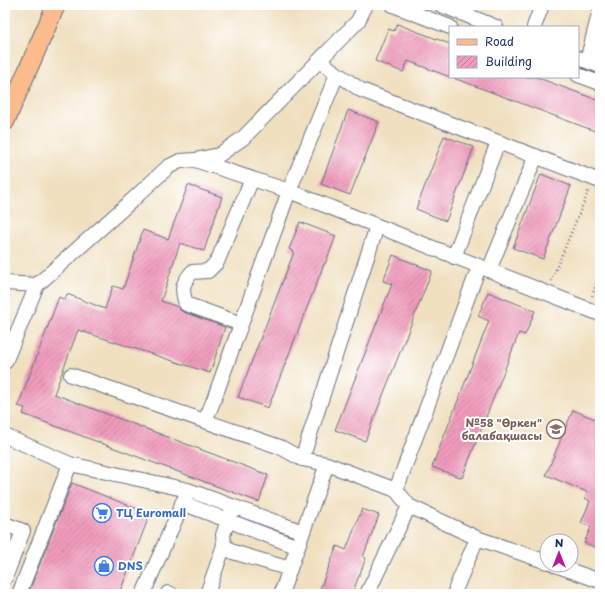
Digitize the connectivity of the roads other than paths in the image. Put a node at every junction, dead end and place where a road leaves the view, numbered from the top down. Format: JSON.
{"nodes":[{"id":1,"x":56,"y":5,"type":"edge"},
{"id":2,"x":366,"y":5,"type":"edge"},
{"id":3,"x":392,"y":5,"type":"edge"},
{"id":4,"x":441,"y":5,"type":"edge"},
{"id":5,"x":539,"y":6,"type":"edge"},
{"id":6,"x":600,"y":10,"type":"edge"},
{"id":7,"x":494,"y":26,"type":"edge"},
{"id":8,"x":534,"y":26,"type":"edge"},
{"id":9,"x":449,"y":27,"type":"edge"},
{"id":10,"x":319,"y":61,"type":"junction"},
{"id":11,"x":588,"y":62,"type":"edge"},
{"id":12,"x":337,"y":74,"type":"junction"},
{"id":13,"x":579,"y":75,"type":"edge"},
{"id":14,"x":600,"y":83,"type":"edge"},
{"id":15,"x":5,"y":122,"type":"edge"},
{"id":16,"x":498,"y":142,"type":"junction"},
{"id":17,"x":536,"y":156,"type":"junction"},
{"id":18,"x":195,"y":160,"type":"junction"},
{"id":19,"x":252,"y":179,"type":"junction"},
{"id":20,"x":597,"y":180,"type":"edge"},
{"id":21,"x":289,"y":191,"type":"junction"},
{"id":22,"x":377,"y":226,"type":"junction"},
{"id":23,"x":454,"y":256,"type":"junction"},
{"id":24,"x":484,"y":268,"type":"junction"},
{"id":25,"x":5,"y":283,"type":"edge"},
{"id":26,"x":36,"y":285,"type":"junction"},
{"id":27,"x":600,"y":314,"type":"edge"},
{"id":28,"x":241,"y":324,"type":"junction"},
{"id":29,"x":5,"y":362,"type":"edge"},
{"id":30,"x":71,"y":375,"type":"dead end"},
{"id":31,"x":204,"y":421,"type":"junction"},
{"id":32,"x":5,"y":436,"type":"edge"},
{"id":33,"x":302,"y":459,"type":"junction"},
{"id":34,"x":70,"y":464,"type":"junction"},
{"id":35,"x":327,"y":464,"type":"junction"},
{"id":36,"x":188,"y":490,"type":"junction"},
{"id":37,"x":396,"y":490,"type":"junction"},
{"id":38,"x":182,"y":503,"type":"junction"},
{"id":39,"x":233,"y":506,"type":"junction"},
{"id":40,"x":409,"y":506,"type":"junction"},
{"id":41,"x":228,"y":520,"type":"junction"},
{"id":42,"x":5,"y":524,"type":"edge"},
{"id":43,"x":303,"y":532,"type":"junction"},
{"id":44,"x":477,"y":538,"type":"junction"},
{"id":45,"x":224,"y":545,"type":"junction"},
{"id":46,"x":298,"y":546,"type":"junction"},
{"id":47,"x":539,"y":559,"type":"edge"},
{"id":48,"x":290,"y":569,"type":"junction"},
{"id":49,"x":579,"y":573,"type":"edge"},
{"id":50,"x":5,"y":578,"type":"edge"},
{"id":51,"x":600,"y":580,"type":"edge"},
{"id":52,"x":19,"y":594,"type":"edge"},
{"id":53,"x":143,"y":594,"type":"edge"},
{"id":54,"x":168,"y":594,"type":"edge"},
{"id":55,"x":171,"y":594,"type":"edge"},
{"id":56,"x":207,"y":594,"type":"edge"},
{"id":57,"x":281,"y":594,"type":"edge"},
{"id":58,"x":367,"y":594,"type":"edge"},
{"id":59,"x":455,"y":594,"type":"edge"}],
"edges":[{"from":1,"to":15,"type":"main road"},
{"from":2,"to":10,"type":"street"},
{"from":3,"to":9,"type":"street"},
{"from":4,"to":7,"type":"street"},
{"from":5,"to":8,"type":"street"},
{"from":6,"to":11,"type":"street"},
{"from":10,"to":12,"type":"street"},
{"from":10,"to":18,"type":"street"},
{"from":12,"to":16,"type":"street"},
{"from":12,"to":21,"type":"street"},
{"from":13,"to":14,"type":"street"},
{"from":16,"to":17,"type":"street"},
{"from":16,"to":23,"type":"street"},
{"from":17,"to":20,"type":"street"},
{"from":17,"to":24,"type":"street"},
{"from":18,"to":19,"type":"street"},
{"from":18,"to":26,"type":"street"},
{"from":19,"to":21,"type":"street"},
{"from":19,"to":28,"type":"street"},
{"from":21,"to":22,"type":"street"},
{"from":21,"to":28,"type":"street"},
{"from":22,"to":23,"type":"street"},
{"from":22,"to":33,"type":"street"},
{"from":23,"to":24,"type":"street"},
{"from":24,"to":27,"type":"street"},
{"from":24,"to":37,"type":"street"},
{"from":25,"to":26,"type":"street"},
{"from":26,"to":29,"type":"street"},
{"from":28,"to":31,"type":"street"},
{"from":30,"to":31,"type":"street"},
{"from":31,"to":33,"type":"street"},
{"from":32,"to":34,"type":"street"},
{"from":33,"to":35,"type":"street"},
{"from":34,"to":36,"type":"street"},
{"from":34,"to":52,"type":"street"},
{"from":35,"to":37,"type":"street"},
{"from":35,"to":43,"type":"street"},
{"from":36,"to":38,"type":"street"},
{"from":36,"to":39,"type":"street"},
{"from":37,"to":40,"type":"street"},
{"from":38,"to":41,"type":"street"},
{"from":38,"to":53,"type":"street"},
{"from":39,"to":41,"type":"street"},
{"from":39,"to":43,"type":"street"},
{"from":40,"to":44,"type":"street"},
{"from":40,"to":58,"type":"street"},
{"from":41,"to":45,"type":"street"},
{"from":41,"to":46,"type":"street"},
{"from":42,"to":50,"type":"street"},
{"from":43,"to":46,"type":"street"},
{"from":44,"to":47,"type":"street"},
{"from":44,"to":59,"type":"street"},
{"from":45,"to":48,"type":"street"},
{"from":45,"to":56,"type":"street"},
{"from":46,"to":48,"type":"street"},
{"from":48,"to":57,"type":"street"},
{"from":49,"to":51,"type":"street"},
{"from":54,"to":55,"type":"street"}]}
